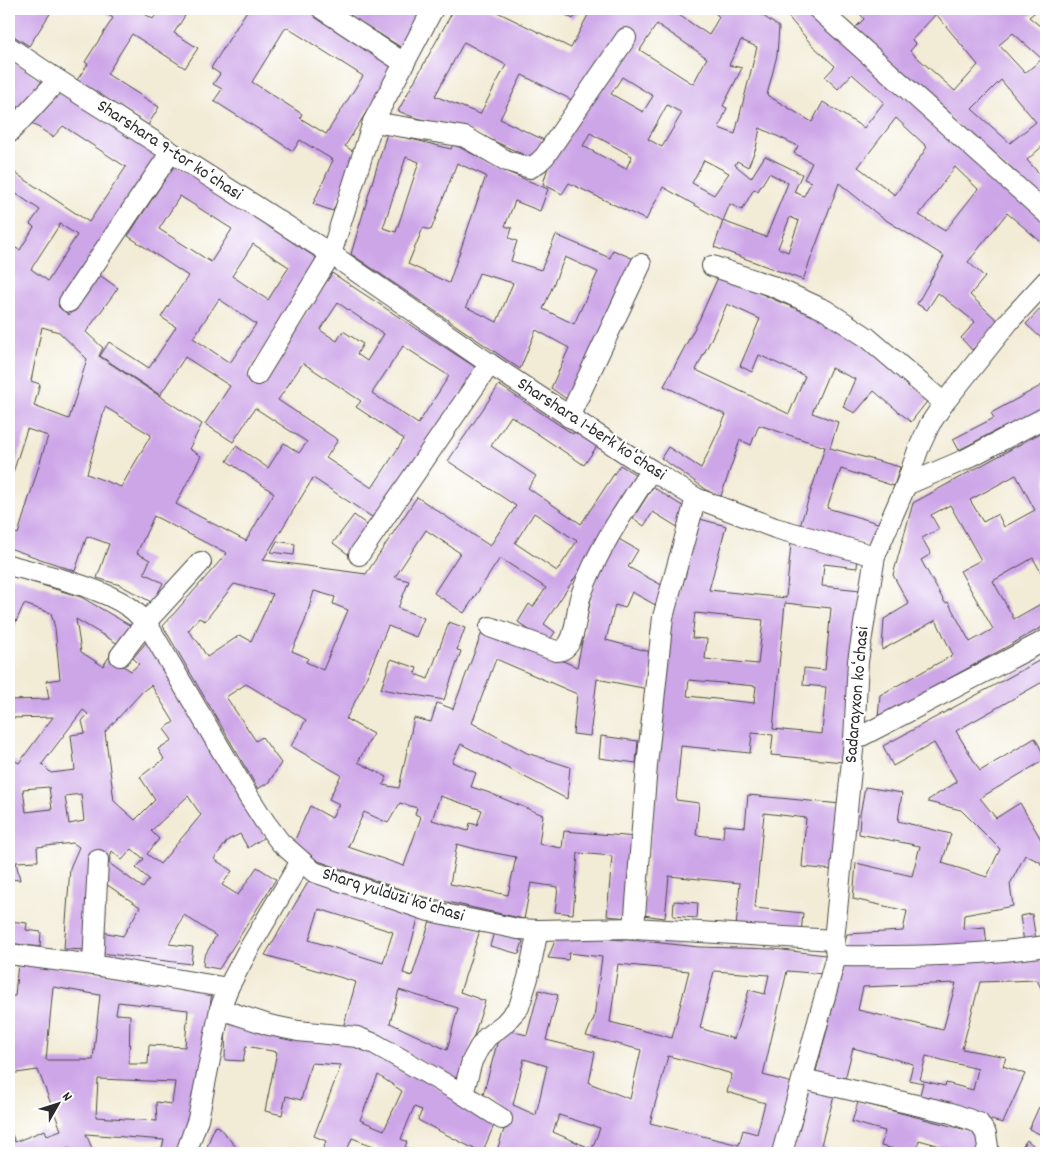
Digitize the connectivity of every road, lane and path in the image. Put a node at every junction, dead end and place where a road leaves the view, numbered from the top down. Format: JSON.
{"nodes":[{"id":1,"x":322,"y":9,"type":"edge"},
{"id":2,"x":433,"y":9,"type":"edge"},
{"id":3,"x":818,"y":9,"type":"edge"},
{"id":4,"x":626,"y":38,"type":"dead end"},
{"id":5,"x":9,"y":47,"type":"edge"},
{"id":6,"x":404,"y":63,"type":"junction"},
{"id":7,"x":58,"y":80,"type":"junction"},
{"id":8,"x":374,"y":122,"type":"junction"},
{"id":9,"x":9,"y":133,"type":"edge"},
{"id":10,"x":171,"y":152,"type":"junction"},
{"id":11,"x":1046,"y":212,"type":"edge"},
{"id":12,"x":331,"y":254,"type":"junction"},
{"id":13,"x":641,"y":264,"type":"dead end"},
{"id":14,"x":712,"y":266,"type":"dead end"},
{"id":15,"x":1046,"y":281,"type":"edge"},
{"id":16,"x":69,"y":302,"type":"dead end"},
{"id":17,"x":490,"y":364,"type":"junction"},
{"id":18,"x":257,"y":376,"type":"dead end"},
{"id":19,"x":944,"y":402,"type":"junction"},
{"id":20,"x":569,"y":417,"type":"junction"},
{"id":21,"x":1046,"y":417,"type":"edge"},
{"id":22,"x":650,"y":470,"type":"junction"},
{"id":23,"x":906,"y":485,"type":"junction"},
{"id":24,"x":696,"y":498,"type":"junction"},
{"id":25,"x":359,"y":555,"type":"dead end"},
{"id":26,"x":875,"y":556,"type":"junction"},
{"id":27,"x":200,"y":562,"type":"dead end"},
{"id":28,"x":9,"y":564,"type":"edge"},
{"id":29,"x":146,"y":622,"type":"junction"},
{"id":30,"x":490,"y":627,"type":"dead end"},
{"id":31,"x":1046,"y":640,"type":"edge"},
{"id":32,"x":120,"y":656,"type":"dead end"},
{"id":33,"x":854,"y":740,"type":"junction"},
{"id":34,"x":98,"y":860,"type":"dead end"},
{"id":35,"x":301,"y":860,"type":"junction"},
{"id":36,"x":634,"y":928,"type":"junction"},
{"id":37,"x":538,"y":930,"type":"junction"},
{"id":38,"x":1046,"y":946,"type":"edge"},
{"id":39,"x":835,"y":948,"type":"junction"},
{"id":40,"x":9,"y":954,"type":"edge"},
{"id":41,"x":92,"y":965,"type":"junction"},
{"id":42,"x":228,"y":988,"type":"junction"},
{"id":43,"x":220,"y":1009,"type":"junction"},
{"id":44,"x":803,"y":1078,"type":"junction"},
{"id":45,"x":463,"y":1094,"type":"junction"},
{"id":46,"x":502,"y":1119,"type":"dead end"},
{"id":47,"x":186,"y":1153,"type":"edge"},
{"id":48,"x":782,"y":1153,"type":"edge"},
{"id":49,"x":986,"y":1153,"type":"edge"}],
"edges":[{"from":1,"to":6,"type":"street"},
{"from":2,"to":6,"type":"street"},
{"from":3,"to":11,"type":"street"},
{"from":4,"to":8,"type":"street"},
{"from":5,"to":7,"type":"street","name":"Sharshara 9-tor koʻchasi"},
{"from":6,"to":8,"type":"street"},
{"from":7,"to":9,"type":"street"},
{"from":7,"to":10,"type":"street","name":"Sharshara 9-tor koʻchasi"},
{"from":8,"to":12,"type":"street"},
{"from":10,"to":12,"type":"street","name":"Sharshara 9-tor koʻchasi"},
{"from":10,"to":16,"type":"street"},
{"from":12,"to":17,"type":"street","name":"Sharshara 1-berk koʻchasi"},
{"from":12,"to":18,"type":"street"},
{"from":13,"to":20,"type":"street"},
{"from":14,"to":19,"type":"street"},
{"from":15,"to":19,"type":"street","name":"Sadarayxon koʻchasi"},
{"from":17,"to":20,"type":"street","name":"Sharshara 1-berk koʻchasi"},
{"from":17,"to":25,"type":"street"},
{"from":19,"to":23,"type":"street","name":"Sadarayxon koʻchasi"},
{"from":20,"to":22,"type":"street","name":"Sharshara 1-berk koʻchasi"},
{"from":21,"to":23,"type":"street"},
{"from":22,"to":24,"type":"street","name":"Sharshara 1-berk koʻchasi"},
{"from":22,"to":30,"type":"street"},
{"from":23,"to":26,"type":"street","name":"Sadarayxon koʻchasi"},
{"from":24,"to":26,"type":"street","name":"Sharshara 1-berk koʻchasi"},
{"from":24,"to":36,"type":"street"},
{"from":26,"to":33,"type":"street","name":"Sadarayxon koʻchasi"},
{"from":27,"to":29,"type":"street"},
{"from":28,"to":29,"type":"street","name":"Sharq yulduzi koʻchasi"},
{"from":29,"to":32,"type":"street"},
{"from":29,"to":35,"type":"street","name":"Sharq yulduzi koʻchasi"},
{"from":31,"to":33,"type":"street"},
{"from":33,"to":39,"type":"street","name":"Sadarayxon koʻchasi"},
{"from":34,"to":41,"type":"street"},
{"from":35,"to":37,"type":"street","name":"Sharq yulduzi koʻchasi"},
{"from":35,"to":42,"type":"street"},
{"from":36,"to":37,"type":"street","name":"Sharq yulduzi koʻchasi"},
{"from":36,"to":39,"type":"street","name":"Sharq yulduzi koʻchasi"},
{"from":37,"to":45,"type":"street"},
{"from":38,"to":39,"type":"street","name":"Sharq yulduzi koʻchasi"},
{"from":39,"to":44,"type":"street","name":"Sadarayxon koʻchasi"},
{"from":40,"to":41,"type":"street"},
{"from":41,"to":42,"type":"street"},
{"from":42,"to":43,"type":"street"},
{"from":43,"to":45,"type":"street"},
{"from":43,"to":47,"type":"street"},
{"from":44,"to":48,"type":"street","name":"Sadarayxon koʻchasi"},
{"from":44,"to":49,"type":"street"},
{"from":45,"to":46,"type":"street"}]}
